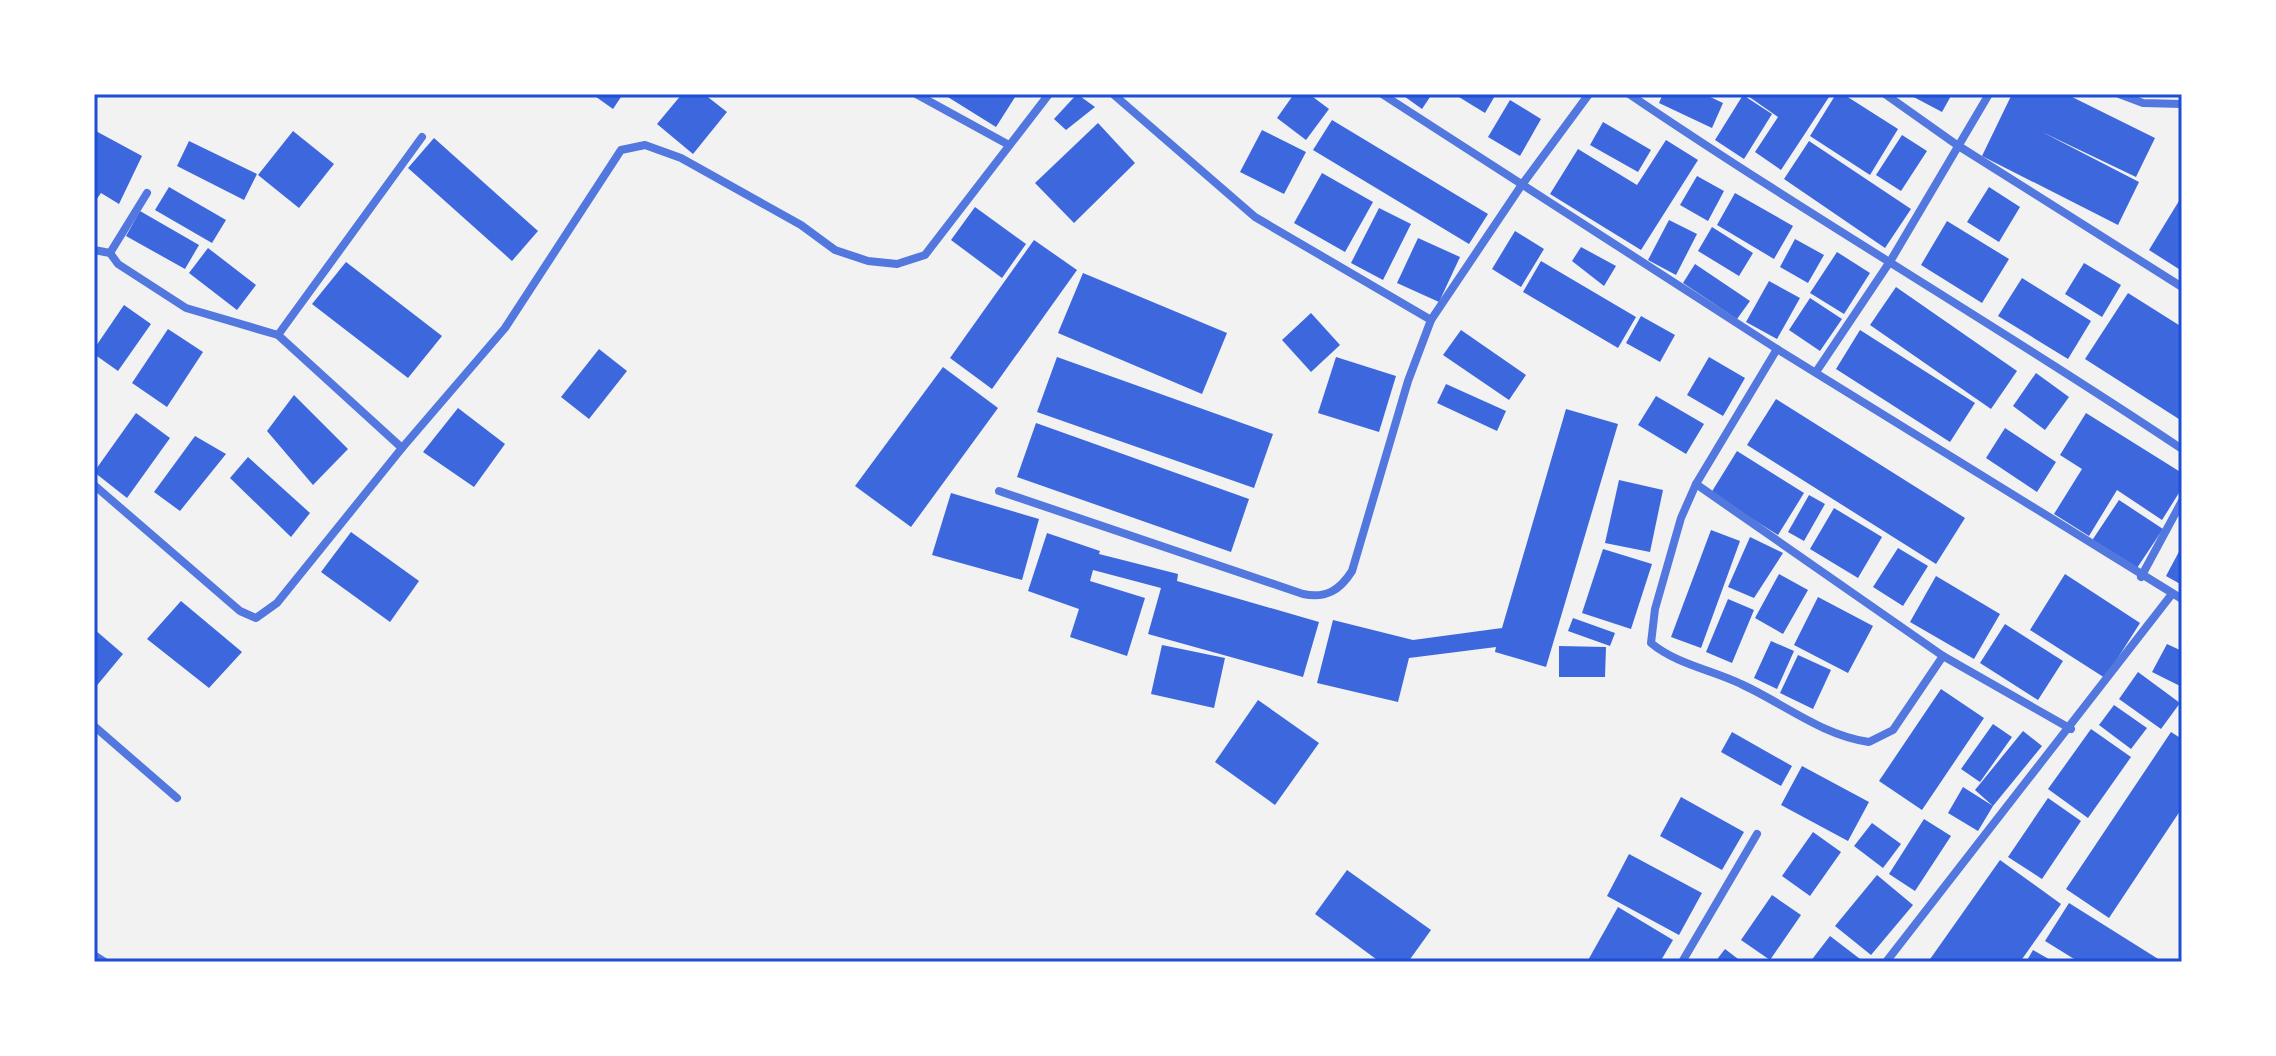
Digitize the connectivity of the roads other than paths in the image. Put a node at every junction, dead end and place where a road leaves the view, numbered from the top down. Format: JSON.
{"nodes":[{"id":1,"x":916,"y":94,"type":"edge"},
{"id":2,"x":1049,"y":94,"type":"edge"},
{"id":3,"x":1113,"y":94,"type":"edge"},
{"id":4,"x":1382,"y":94,"type":"edge"},
{"id":5,"x":1589,"y":94,"type":"edge"},
{"id":6,"x":1629,"y":94,"type":"edge"},
{"id":7,"x":1885,"y":94,"type":"edge"},
{"id":8,"x":1989,"y":94,"type":"edge"},
{"id":9,"x":2119,"y":94,"type":"edge"},
{"id":10,"x":2182,"y":104,"type":"edge"},
{"id":11,"x":422,"y":137,"type":"dead end"},
{"id":12,"x":1009,"y":145,"type":"junction"},
{"id":13,"x":1957,"y":145,"type":"junction"},
{"id":14,"x":1521,"y":186,"type":"junction"},
{"id":15,"x":147,"y":193,"type":"dead end"},
{"id":16,"x":94,"y":250,"type":"edge"},
{"id":17,"x":110,"y":253,"type":"junction"},
{"id":18,"x":1891,"y":260,"type":"junction"},
{"id":19,"x":2182,"y":287,"type":"edge"},
{"id":20,"x":1431,"y":320,"type":"junction"},
{"id":21,"x":278,"y":335,"type":"junction"},
{"id":22,"x":1777,"y":349,"type":"junction"},
{"id":23,"x":1816,"y":372,"type":"junction"},
{"id":24,"x":402,"y":448,"type":"junction"},
{"id":25,"x":2182,"y":449,"type":"edge"},
{"id":26,"x":1696,"y":484,"type":"junction"},
{"id":27,"x":94,"y":485,"type":"edge"},
{"id":28,"x":999,"y":491,"type":"dead end"},
{"id":29,"x":2182,"y":501,"type":"edge"},
{"id":30,"x":2141,"y":577,"type":"junction"},
{"id":31,"x":2172,"y":594,"type":"junction"},
{"id":32,"x":2182,"y":599,"type":"edge"},
{"id":33,"x":1943,"y":656,"type":"junction"},
{"id":34,"x":94,"y":726,"type":"edge"},
{"id":35,"x":2071,"y":729,"type":"junction"},
{"id":36,"x":177,"y":798,"type":"dead end"},
{"id":37,"x":1757,"y":834,"type":"dead end"},
{"id":38,"x":94,"y":955,"type":"edge"},
{"id":39,"x":105,"y":962,"type":"edge"},
{"id":40,"x":1682,"y":962,"type":"edge"},
{"id":41,"x":1886,"y":962,"type":"edge"}],
"edges":[{"from":1,"to":12,"type":"street"},
{"from":2,"to":12,"type":"street"},
{"from":3,"to":20,"type":"street"},
{"from":4,"to":14,"type":"street"},
{"from":5,"to":14,"type":"street"},
{"from":6,"to":18,"type":"street"},
{"from":7,"to":13,"type":"street"},
{"from":8,"to":13,"type":"street"},
{"from":9,"to":10,"type":"street"},
{"from":11,"to":21,"type":"street"},
{"from":12,"to":24,"type":"street"},
{"from":13,"to":18,"type":"street"},
{"from":13,"to":19,"type":"street"},
{"from":14,"to":20,"type":"street"},
{"from":14,"to":22,"type":"street"},
{"from":15,"to":17,"type":"street"},
{"from":16,"to":17,"type":"street"},
{"from":17,"to":21,"type":"street"},
{"from":18,"to":23,"type":"street"},
{"from":18,"to":25,"type":"street"},
{"from":20,"to":28,"type":"street"},
{"from":21,"to":24,"type":"street"},
{"from":22,"to":23,"type":"street"},
{"from":22,"to":26,"type":"street"},
{"from":23,"to":30,"type":"street"},
{"from":24,"to":27,"type":"street"},
{"from":26,"to":33,"type":"street"},
{"from":26,"to":33,"type":"street"},
{"from":29,"to":30,"type":"street"},
{"from":30,"to":31,"type":"street"},
{"from":31,"to":32,"type":"street"},
{"from":31,"to":35,"type":"street"},
{"from":33,"to":35,"type":"street"},
{"from":34,"to":36,"type":"street"},
{"from":35,"to":41,"type":"street"},
{"from":37,"to":40,"type":"street"},
{"from":38,"to":39,"type":"street"}]}
